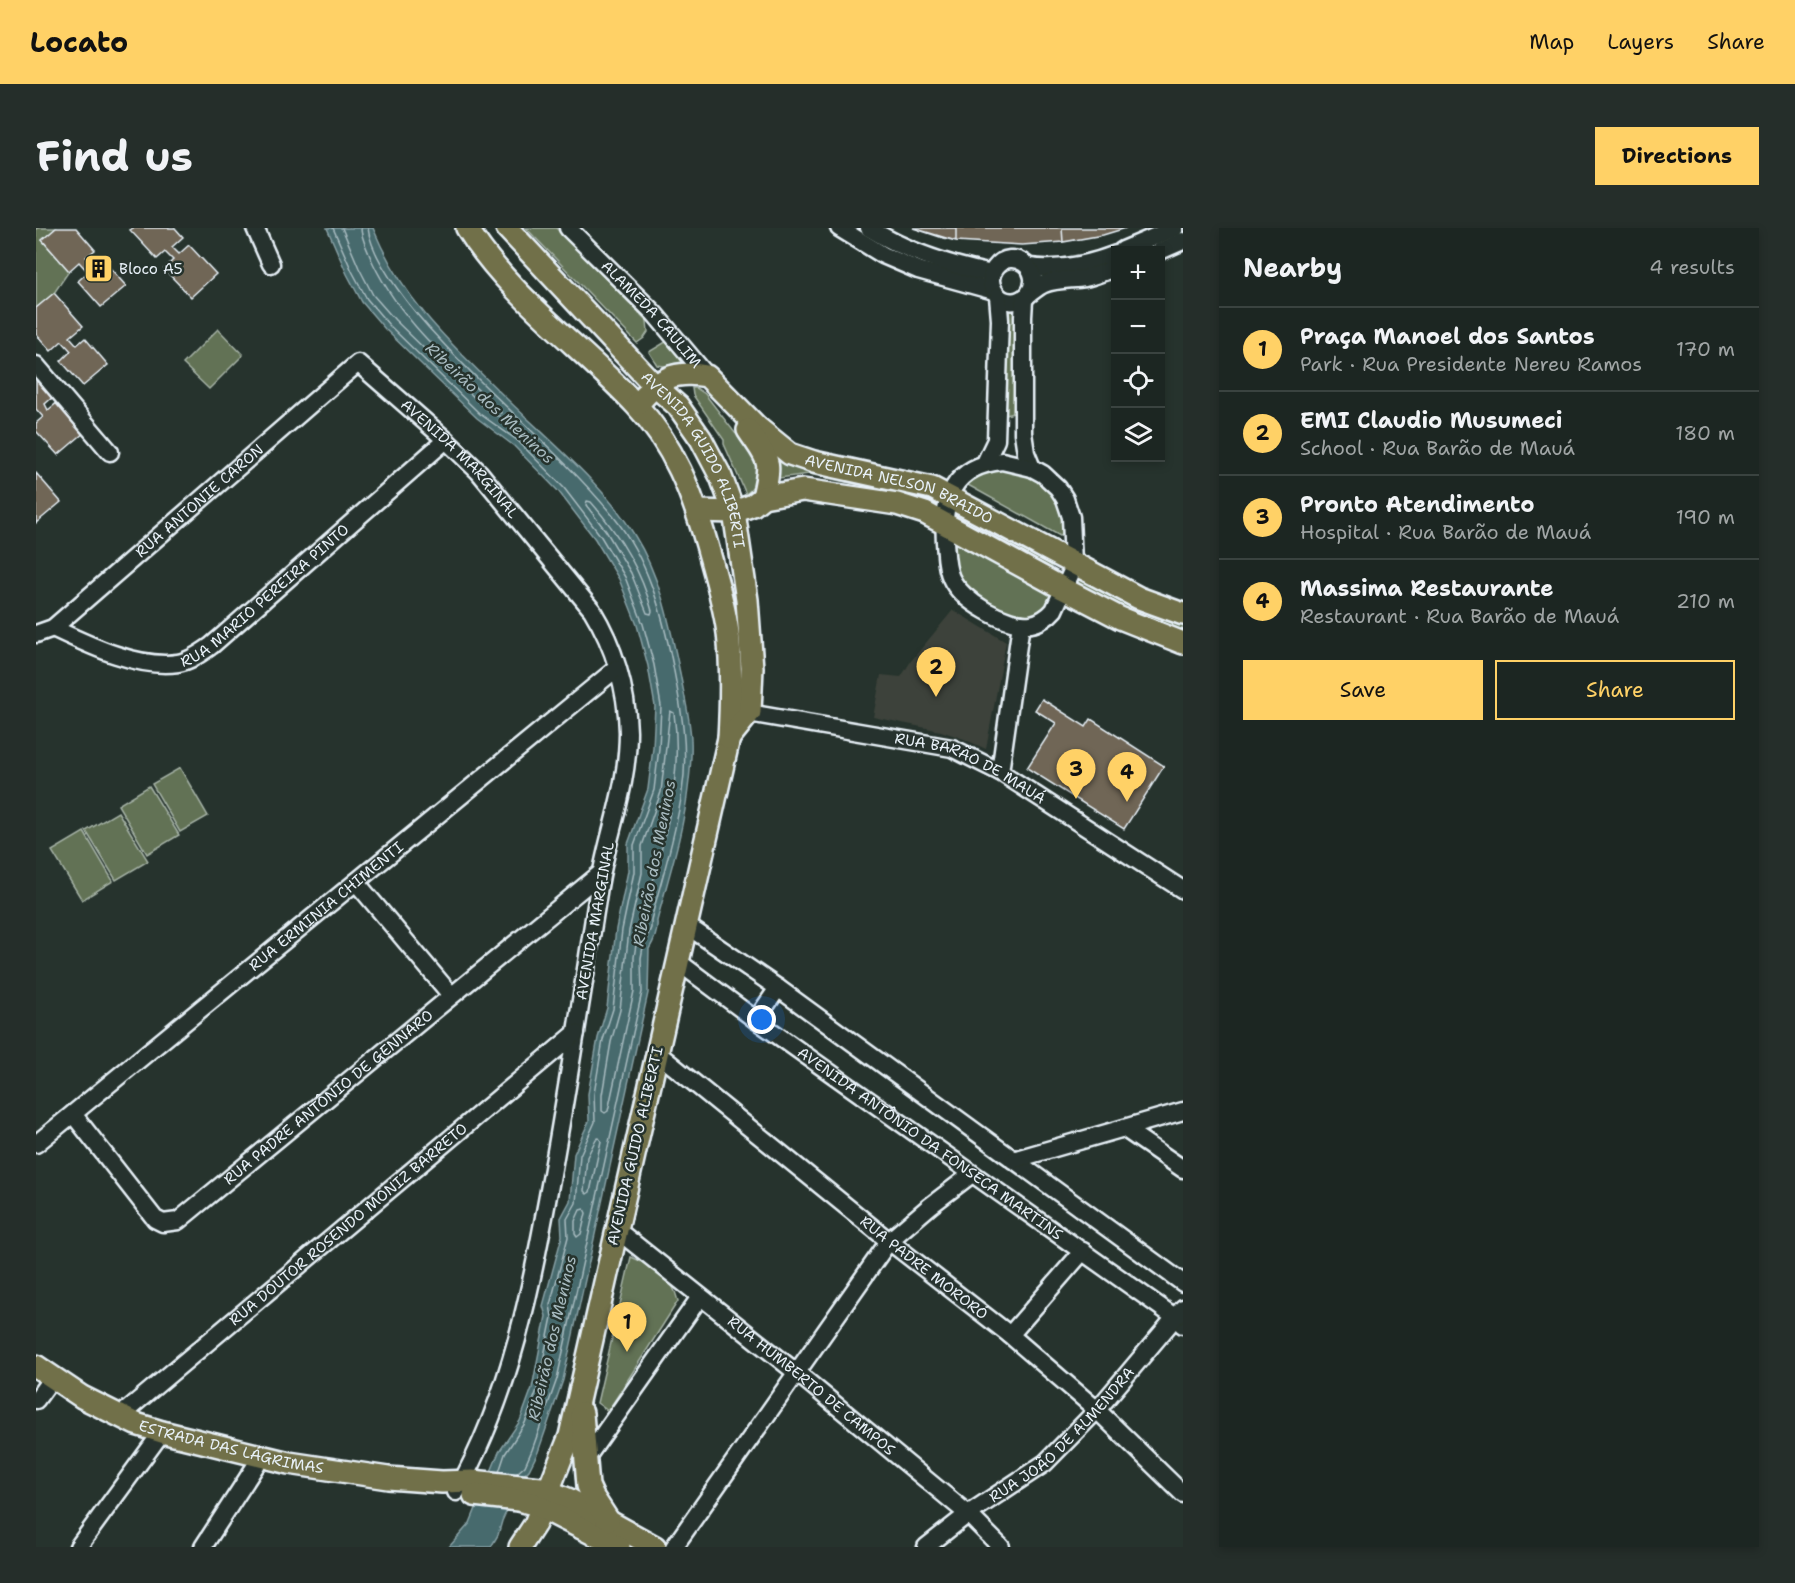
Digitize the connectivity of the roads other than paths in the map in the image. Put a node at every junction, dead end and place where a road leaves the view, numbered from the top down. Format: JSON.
{"nodes":[{"id":1,"x":255,"y":228,"type":"edge"},
{"id":2,"x":467,"y":228,"type":"edge"},
{"id":3,"x":507,"y":228,"type":"edge"},
{"id":4,"x":568,"y":228,"type":"edge"},
{"id":5,"x":838,"y":228,"type":"edge"},
{"id":6,"x":869,"y":228,"type":"edge"},
{"id":7,"x":1175,"y":228,"type":"edge"},
{"id":8,"x":1183,"y":241,"type":"edge"},
{"id":9,"x":1132,"y":246,"type":"edge"},
{"id":10,"x":1165,"y":249,"type":"edge"},
{"id":11,"x":1111,"y":256,"type":"edge"},
{"id":12,"x":271,"y":264,"type":"dead end"},
{"id":13,"x":1029,"y":267,"type":"junction"},
{"id":14,"x":1111,"y":270,"type":"edge"},
{"id":15,"x":992,"y":274,"type":"junction"},
{"id":16,"x":996,"y":294,"type":"junction"},
{"id":17,"x":1027,"y":296,"type":"junction"},
{"id":18,"x":358,"y":363,"type":"joint"},
{"id":19,"x":36,"y":365,"type":"edge"},
{"id":20,"x":707,"y":376,"type":"junction"},
{"id":21,"x":654,"y":385,"type":"junction"},
{"id":22,"x":637,"y":405,"type":"junction"},
{"id":23,"x":737,"y":408,"type":"junction"},
{"id":24,"x":446,"y":440,"type":"junction"},
{"id":25,"x":110,"y":452,"type":"dead end"},
{"id":26,"x":985,"y":463,"type":"junction"},
{"id":27,"x":1032,"y":468,"type":"junction"},
{"id":28,"x":948,"y":495,"type":"junction"},
{"id":29,"x":763,"y":497,"type":"junction"},
{"id":30,"x":697,"y":511,"type":"junction"},
{"id":31,"x":734,"y":512,"type":"junction"},
{"id":32,"x":944,"y":522,"type":"junction"},
{"id":33,"x":1073,"y":563,"type":"junction"},
{"id":34,"x":1064,"y":590,"type":"junction"},
{"id":35,"x":1183,"y":614,"type":"edge"},
{"id":36,"x":1021,"y":624,"type":"junction"},
{"id":37,"x":53,"y":628,"type":"junction"},
{"id":38,"x":36,"y":634,"type":"edge"},
{"id":39,"x":1183,"y":643,"type":"edge"},
{"id":40,"x":617,"y":668,"type":"junction"},
{"id":41,"x":740,"y":711,"type":"junction"},
{"id":42,"x":999,"y":772,"type":"junction"},
{"id":43,"x":601,"y":873,"type":"junction"},
{"id":44,"x":356,"y":882,"type":"junction"},
{"id":45,"x":1183,"y":890,"type":"edge"},
{"id":46,"x":686,"y":925,"type":"junction"},
{"id":47,"x":677,"y":961,"type":"junction"},
{"id":48,"x":778,"y":988,"type":"junction"},
{"id":49,"x":451,"y":995,"type":"junction"},
{"id":50,"x":756,"y":1020,"type":"junction"},
{"id":51,"x":576,"y":1033,"type":"junction"},
{"id":52,"x":656,"y":1052,"type":"junction"},
{"id":53,"x":1183,"y":1111,"type":"edge"},
{"id":54,"x":73,"y":1114,"type":"junction"},
{"id":55,"x":1125,"y":1129,"type":"junction"},
{"id":56,"x":36,"y":1144,"type":"edge"},
{"id":57,"x":1013,"y":1160,"type":"junction"},
{"id":58,"x":1183,"y":1169,"type":"edge"},
{"id":59,"x":972,"y":1174,"type":"junction"},
{"id":60,"x":617,"y":1230,"type":"junction"},
{"id":61,"x":889,"y":1241,"type":"junction"},
{"id":62,"x":1083,"y":1251,"type":"junction"},
{"id":63,"x":1183,"y":1283,"type":"edge"},
{"id":64,"x":700,"y":1297,"type":"junction"},
{"id":65,"x":1181,"y":1317,"type":"edge"},
{"id":66,"x":1010,"y":1335,"type":"junction"},
{"id":67,"x":44,"y":1372,"type":"edge"},
{"id":68,"x":796,"y":1372,"type":"junction"},
{"id":69,"x":580,"y":1391,"type":"junction"},
{"id":70,"x":36,"y":1400,"type":"edge"},
{"id":71,"x":1097,"y":1410,"type":"junction"},
{"id":72,"x":120,"y":1416,"type":"junction"},
{"id":73,"x":162,"y":1432,"type":"junction"},
{"id":74,"x":262,"y":1456,"type":"junction"},
{"id":75,"x":585,"y":1460,"type":"junction"},
{"id":76,"x":460,"y":1486,"type":"junction"},
{"id":77,"x":1183,"y":1494,"type":"edge"},
{"id":78,"x":546,"y":1499,"type":"junction"},
{"id":79,"x":968,"y":1514,"type":"junction"},
{"id":80,"x":610,"y":1523,"type":"junction"},
{"id":81,"x":78,"y":1547,"type":"edge"},
{"id":82,"x":203,"y":1547,"type":"edge"},
{"id":83,"x":520,"y":1547,"type":"edge"},
{"id":84,"x":618,"y":1547,"type":"edge"},
{"id":85,"x":655,"y":1547,"type":"edge"},
{"id":86,"x":674,"y":1547,"type":"edge"},
{"id":87,"x":926,"y":1547,"type":"edge"},
{"id":88,"x":1001,"y":1547,"type":"edge"}],
"edges":[{"from":1,"to":12,"type":"street"},
{"from":2,"to":22,"type":"main road","name":"AVENIDA GUIDO ALIBERTI"},
{"from":3,"to":21,"type":"main road","name":"AVENIDA GUIDO ALIBERTI"},
{"from":4,"to":20,"type":"street","name":"ALAMEDA CAULIM"},
{"from":5,"to":16,"type":"street"},
{"from":6,"to":15,"type":"street"},
{"from":7,"to":9,"type":"street"},
{"from":8,"to":10,"type":"street"},
{"from":11,"to":13,"type":"street"},
{"from":13,"to":15,"type":"street"},
{"from":13,"to":17,"type":"street"},
{"from":14,"to":17,"type":"street"},
{"from":15,"to":16,"type":"street"},
{"from":16,"to":17,"type":"street"},
{"from":16,"to":26,"type":"street"},
{"from":17,"to":27,"type":"street"},
{"from":18,"to":24,"type":"street","name":"AVENIDA MARGINAL"},
{"from":18,"to":37,"type":"street","name":"RUA ANTONIE CARON"},
{"from":19,"to":25,"type":"street"},
{"from":20,"to":21,"type":"main road"},
{"from":20,"to":23,"type":"main road","name":"AVENIDA NELSON BRAIDO"},
{"from":21,"to":22,"type":"main road"},
{"from":21,"to":31,"type":"main road","name":"AVENIDA GUIDO ALIBERTI"},
{"from":22,"to":30,"type":"main road","name":"AVENIDA GUIDO ALIBERTI"},
{"from":23,"to":28,"type":"main road","name":"AVENIDA NELSON BRAIDO"},
{"from":23,"to":29,"type":"main road"},
{"from":24,"to":37,"type":"street","name":"RUA MARIO PEREIRA PINTO"},
{"from":24,"to":40,"type":"street","name":"AVENIDA MARGINAL"},
{"from":26,"to":27,"type":"street"},
{"from":26,"to":28,"type":"street"},
{"from":27,"to":33,"type":"street"},
{"from":28,"to":32,"type":"street"},
{"from":28,"to":33,"type":"main road","name":"AVENIDA NELSON BRAIDO"},
{"from":29,"to":31,"type":"main road","name":"AVENIDA NELSON BRAIDO"},
{"from":29,"to":32,"type":"main road","name":"AVENIDA NELSON BRAIDO"},
{"from":30,"to":31,"type":"main road","name":"AVENIDA NELSON BRAIDO"},
{"from":30,"to":41,"type":"main road","name":"AVENIDA GUIDO ALIBERTI"},
{"from":31,"to":41,"type":"main road","name":"AVENIDA GUIDO ALIBERTI"},
{"from":32,"to":34,"type":"main road","name":"AVENIDA NELSON BRAIDO"},
{"from":32,"to":36,"type":"street"},
{"from":33,"to":34,"type":"street"},
{"from":33,"to":35,"type":"main road","name":"AVENIDA NELSON BRAIDO"},
{"from":34,"to":36,"type":"street"},
{"from":34,"to":39,"type":"main road","name":"AVENIDA NELSON BRAIDO"},
{"from":36,"to":42,"type":"street"},
{"from":37,"to":38,"type":"street","name":"RUA ANTONIE CARON"},
{"from":40,"to":43,"type":"street","name":"AVENIDA MARGINAL"},
{"from":40,"to":44,"type":"street","name":"RUA ERMINIA CHIMENTI"},
{"from":41,"to":42,"type":"street","name":"RUA BARÃO DE MAUÁ"},
{"from":41,"to":46,"type":"main road","name":"AVENIDA GUIDO ALIBERTI"},
{"from":42,"to":45,"type":"street","name":"RUA BARÃO DE MAUÁ"},
{"from":43,"to":49,"type":"street","name":"RUA PADRE ANTÔNIO DE GENNARO"},
{"from":43,"to":51,"type":"street","name":"AVENIDA MARGINAL"},
{"from":44,"to":49,"type":"street"},
{"from":44,"to":54,"type":"street","name":"RUA ERMINIA CHIMENTI"},
{"from":46,"to":47,"type":"main road","name":"AVENIDA GUIDO ALIBERTI"},
{"from":46,"to":48,"type":"street"},
{"from":47,"to":50,"type":"street","name":"AVENIDA ANTÔNIO DA FONSECA MARTINS"},
{"from":47,"to":52,"type":"main road","name":"AVENIDA GUIDO ALIBERTI"},
{"from":48,"to":50,"type":"street"},
{"from":48,"to":57,"type":"street"},
{"from":49,"to":54,"type":"street","name":"RUA PADRE ANTÔNIO DE GENNARO"},
{"from":50,"to":59,"type":"street","name":"AVENIDA ANTÔNIO DA FONSECA MARTINS"},
{"from":51,"to":72,"type":"street","name":"RUA DOUTOR ROSENDO MONIZ BARRETO"},
{"from":51,"to":76,"type":"street","name":"AVENIDA MARGINAL"},
{"from":52,"to":60,"type":"main road","name":"AVENIDA GUIDO ALIBERTI"},
{"from":52,"to":61,"type":"street","name":"RUA PADRE MORORÓ"},
{"from":53,"to":55,"type":"street"},
{"from":54,"to":56,"type":"street","name":"RUA ERMINIA CHIMENTI"},
{"from":55,"to":57,"type":"street"},
{"from":55,"to":58,"type":"street"},
{"from":57,"to":63,"type":"street"},
{"from":59,"to":61,"type":"street"},
{"from":59,"to":62,"type":"street","name":"AVENIDA ANTÔNIO DA FONSECA MARTINS"},
{"from":60,"to":64,"type":"street","name":"RUA HUMBERTO DE CAMPOS"},
{"from":60,"to":69,"type":"main road","name":"AVENIDA GUIDO ALIBERTI"},
{"from":61,"to":66,"type":"street","name":"RUA PADRE MORORÓ"},
{"from":61,"to":68,"type":"street"},
{"from":62,"to":65,"type":"street","name":"AVENIDA ANTÔNIO DA FONSECA MARTINS"},
{"from":62,"to":66,"type":"street"},
{"from":64,"to":68,"type":"street","name":"RUA HUMBERTO DE CAMPOS"},
{"from":64,"to":75,"type":"street"},
{"from":65,"to":71,"type":"street","name":"RUA JOÃO DE ALMENDRA"},
{"from":66,"to":71,"type":"street","name":"RUA PADRE MORORÓ"},
{"from":67,"to":70,"type":"street"},
{"from":67,"to":72,"type":"main road","name":"ESTRADA DAS LÁGRIMAS"},
{"from":68,"to":79,"type":"street","name":"RUA HUMBERTO DE CAMPOS"},
{"from":68,"to":86,"type":"street"},
{"from":69,"to":75,"type":"main road"},
{"from":69,"to":78,"type":"main road","name":"AVENIDA GUIDO ALIBERTI"},
{"from":71,"to":77,"type":"street","name":"RUA PADRE MORORÓ"},
{"from":71,"to":79,"type":"street","name":"RUA JOÃO DE ALMENDRA"},
{"from":72,"to":73,"type":"main road","name":"ESTRADA DAS LÁGRIMAS"},
{"from":73,"to":74,"type":"main road","name":"ESTRADA DAS LÁGRIMAS"},
{"from":73,"to":81,"type":"street"},
{"from":74,"to":76,"type":"main road","name":"ESTRADA DAS LÁGRIMAS"},
{"from":74,"to":82,"type":"street"},
{"from":75,"to":80,"type":"main road"},
{"from":76,"to":78,"type":"main road","name":"ESTRADA DAS LÁGRIMAS"},
{"from":78,"to":80,"type":"main road","name":"ESTRADA DAS LÁGRIMAS"},
{"from":78,"to":83,"type":"main road","name":"AVENIDA GUIDO ALIBERTI"},
{"from":78,"to":84,"type":"main road","name":"ESTRADA DAS LÁGRIMAS"},
{"from":79,"to":87,"type":"street","name":"RUA JOÃO DE ALMENDRA"},
{"from":79,"to":88,"type":"street","name":"RUA HUMBERTO DE CAMPOS"},
{"from":80,"to":85,"type":"main road","name":"ESTRADA DAS LÁGRIMAS"}]}
